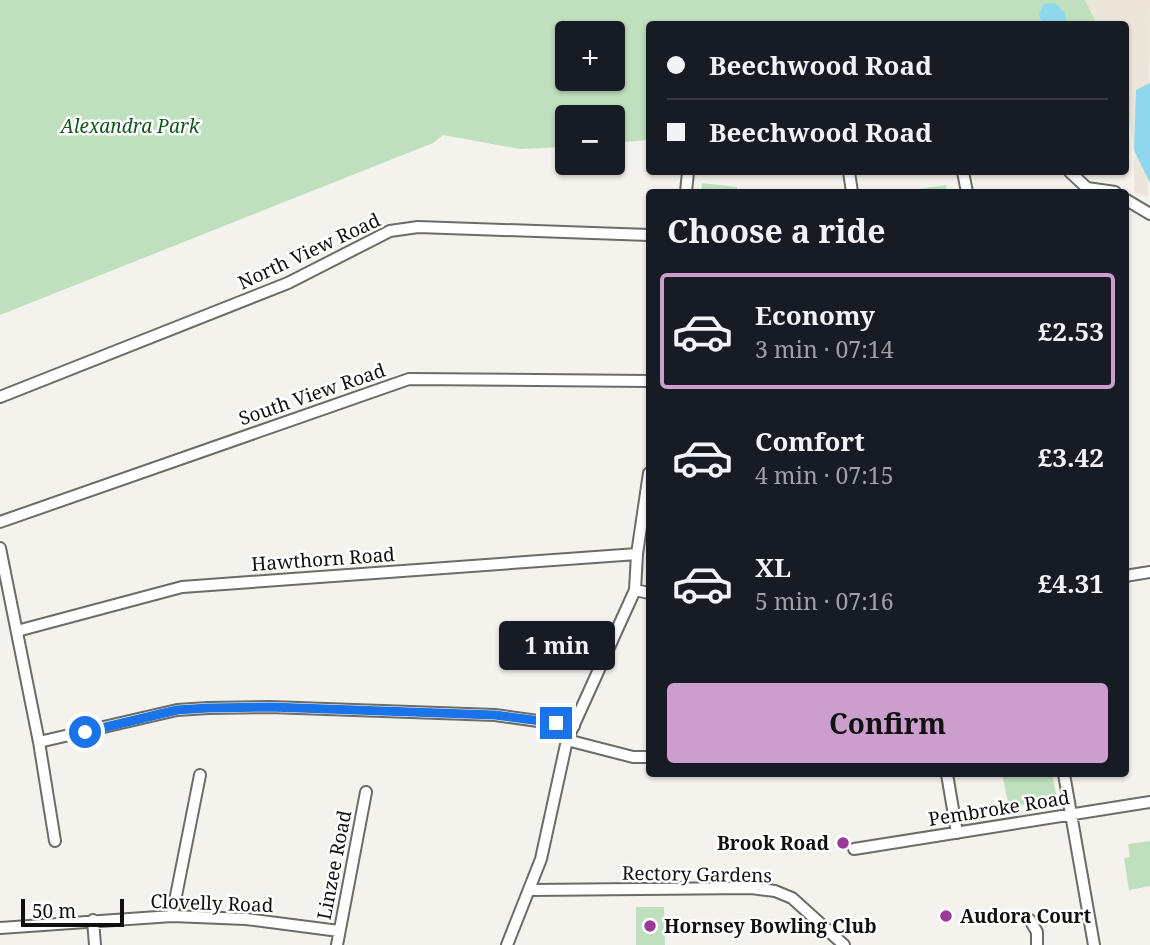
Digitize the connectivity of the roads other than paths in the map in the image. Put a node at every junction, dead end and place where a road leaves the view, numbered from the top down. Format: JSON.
{"nodes":[{"id":1,"x":1073,"y":175,"type":"edge"},
{"id":2,"x":1094,"y":189,"type":"edge"},
{"id":3,"x":1129,"y":201,"type":"edge"},
{"id":4,"x":1150,"y":214,"type":"edge"},
{"id":5,"x":646,"y":235,"type":"edge"},
{"id":6,"x":646,"y":382,"type":"edge"},
{"id":7,"x":0,"y":397,"type":"edge"},
{"id":8,"x":646,"y":493,"type":"edge"},
{"id":9,"x":0,"y":522,"type":"edge"},
{"id":10,"x":0,"y":548,"type":"edge"},
{"id":11,"x":637,"y":554,"type":"junction"},
{"id":12,"x":1150,"y":572,"type":"edge"},
{"id":13,"x":1129,"y":575,"type":"edge"},
{"id":14,"x":635,"y":590,"type":"junction"},
{"id":15,"x":646,"y":592,"type":"edge"},
{"id":16,"x":17,"y":631,"type":"junction"},
{"id":17,"x":574,"y":726,"type":"junction"},
{"id":18,"x":567,"y":740,"type":"junction"},
{"id":19,"x":39,"y":742,"type":"junction"},
{"id":20,"x":646,"y":757,"type":"edge"},
{"id":21,"x":200,"y":775,"type":"dead end"},
{"id":22,"x":948,"y":777,"type":"edge"},
{"id":23,"x":1064,"y":777,"type":"edge"},
{"id":24,"x":366,"y":792,"type":"dead end"},
{"id":25,"x":1150,"y":802,"type":"edge"},
{"id":26,"x":1070,"y":815,"type":"junction"},
{"id":27,"x":957,"y":833,"type":"junction"},
{"id":28,"x":55,"y":841,"type":"dead end"},
{"id":29,"x":854,"y":849,"type":"dead end"},
{"id":30,"x":530,"y":890,"type":"junction"},
{"id":31,"x":172,"y":916,"type":"junction"},
{"id":32,"x":93,"y":920,"type":"junction"},
{"id":33,"x":1030,"y":920,"type":"dead end"},
{"id":34,"x":0,"y":928,"type":"edge"},
{"id":35,"x":339,"y":931,"type":"junction"},
{"id":36,"x":94,"y":945,"type":"edge"},
{"id":37,"x":337,"y":945,"type":"edge"},
{"id":38,"x":508,"y":945,"type":"edge"},
{"id":39,"x":844,"y":945,"type":"edge"},
{"id":40,"x":1037,"y":945,"type":"edge"},
{"id":41,"x":1094,"y":945,"type":"edge"}],
"edges":[{"from":1,"to":2,"type":"street"},
{"from":3,"to":4,"type":"street"},
{"from":5,"to":7,"type":"street","name":"North View Road"},
{"from":6,"to":9,"type":"street","name":"South View Road"},
{"from":8,"to":11,"type":"street"},
{"from":10,"to":16,"type":"street"},
{"from":11,"to":14,"type":"street"},
{"from":11,"to":16,"type":"street","name":"Hawthorn Road"},
{"from":12,"to":13,"type":"street"},
{"from":14,"to":15,"type":"street"},
{"from":14,"to":17,"type":"street"},
{"from":16,"to":19,"type":"street"},
{"from":17,"to":18,"type":"street"},
{"from":17,"to":19,"type":"street"},
{"from":18,"to":20,"type":"street"},
{"from":18,"to":30,"type":"street"},
{"from":19,"to":28,"type":"street"},
{"from":21,"to":31,"type":"street"},
{"from":22,"to":27,"type":"street"},
{"from":23,"to":26,"type":"street"},
{"from":24,"to":35,"type":"street","name":"Linzee Road"},
{"from":25,"to":26,"type":"street","name":"Pembroke Road"},
{"from":26,"to":27,"type":"street","name":"Pembroke Road"},
{"from":26,"to":41,"type":"street"},
{"from":27,"to":29,"type":"street","name":"Pembroke Road"},
{"from":30,"to":38,"type":"street"},
{"from":30,"to":39,"type":"street","name":"Rectory Gardens"},
{"from":31,"to":32,"type":"street","name":"Clovelly Road"},
{"from":31,"to":35,"type":"street","name":"Clovelly Road"},
{"from":32,"to":34,"type":"street","name":"Clovelly Road"},
{"from":32,"to":36,"type":"street"},
{"from":33,"to":40,"type":"street"},
{"from":35,"to":37,"type":"street","name":"Linzee Road"}]}
